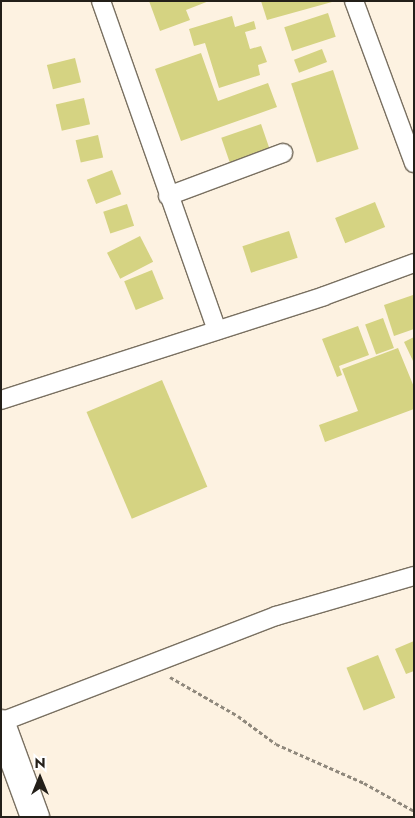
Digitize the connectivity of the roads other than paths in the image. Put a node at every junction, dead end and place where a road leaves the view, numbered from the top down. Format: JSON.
{"nodes":[{"id":1,"x":101,"y":1,"type":"edge"},
{"id":2,"x":354,"y":1,"type":"edge"},
{"id":3,"x":283,"y":153,"type":"dead end"},
{"id":4,"x":414,"y":163,"type":"edge"},
{"id":5,"x":168,"y":196,"type":"junction"},
{"id":6,"x":414,"y":263,"type":"edge"},
{"id":7,"x":216,"y":330,"type":"junction"},
{"id":8,"x":1,"y":400,"type":"edge"},
{"id":9,"x":414,"y":576,"type":"edge"},
{"id":10,"x":1,"y":723,"type":"edge"},
{"id":11,"x":35,"y":817,"type":"edge"}],
"edges":[{"from":1,"to":5,"type":"street"},
{"from":2,"to":4,"type":"street"},
{"from":3,"to":5,"type":"street"},
{"from":5,"to":7,"type":"street"},
{"from":6,"to":7,"type":"street"},
{"from":7,"to":8,"type":"street"},
{"from":9,"to":10,"type":"street"},
{"from":10,"to":11,"type":"highway"}]}
